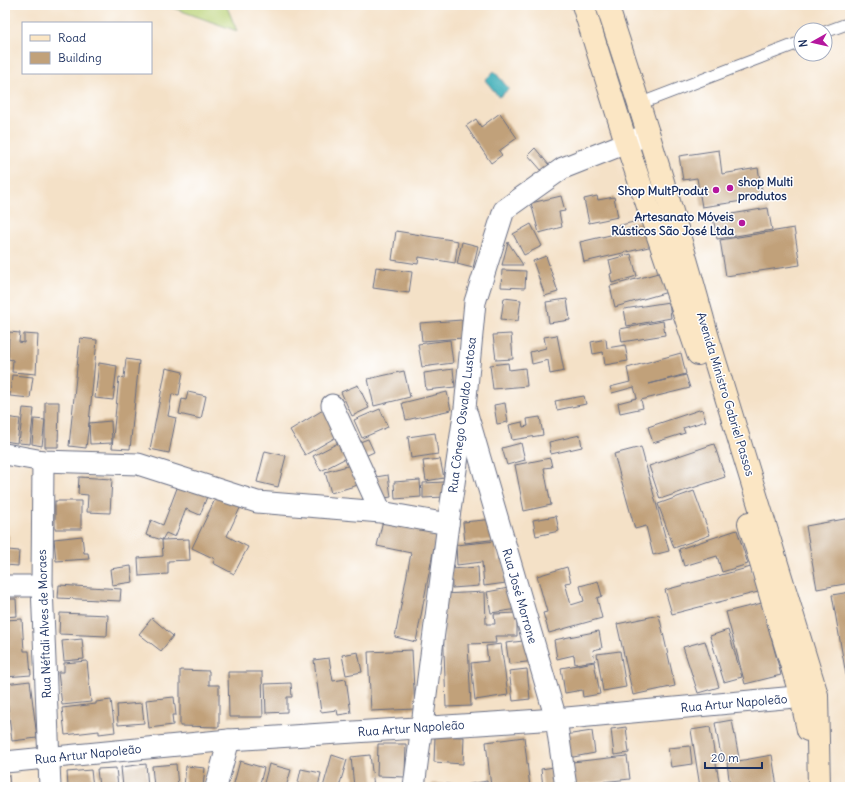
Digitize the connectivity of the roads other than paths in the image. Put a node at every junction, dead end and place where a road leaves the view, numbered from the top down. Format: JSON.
{"nodes":[{"id":1,"x":582,"y":5,"type":"edge"},
{"id":2,"x":607,"y":5,"type":"edge"},
{"id":3,"x":844,"y":25,"type":"dead end"},
{"id":4,"x":833,"y":29,"type":"edge"},
{"id":5,"x":793,"y":45,"type":"edge"},
{"id":6,"x":640,"y":104,"type":"junction"},
{"id":7,"x":649,"y":134,"type":"junction"},
{"id":8,"x":626,"y":142,"type":"junction"},
{"id":9,"x":332,"y":405,"type":"dead end"},
{"id":10,"x":465,"y":408,"type":"junction"},
{"id":11,"x":5,"y":454,"type":"edge"},
{"id":12,"x":43,"y":461,"type":"junction"},
{"id":13,"x":739,"y":465,"type":"junction"},
{"id":14,"x":382,"y":512,"type":"junction"},
{"id":15,"x":448,"y":524,"type":"junction"},
{"id":16,"x":5,"y":586,"type":"edge"},
{"id":17,"x":42,"y":586,"type":"junction"},
{"id":18,"x":809,"y":696,"type":"junction"},
{"id":19,"x":556,"y":719,"type":"junction"},
{"id":20,"x":421,"y":727,"type":"junction"},
{"id":21,"x":229,"y":740,"type":"junction"},
{"id":22,"x":49,"y":759,"type":"junction"},
{"id":23,"x":5,"y":762,"type":"edge"},
{"id":24,"x":819,"y":782,"type":"edge"},
{"id":25,"x":50,"y":787,"type":"edge"},
{"id":26,"x":216,"y":787,"type":"edge"},
{"id":27,"x":414,"y":787,"type":"edge"},
{"id":28,"x":566,"y":787,"type":"edge"}],
"edges":[{"from":1,"to":8,"type":"main road"},
{"from":2,"to":6,"type":"main road","name":"Avenida Ministro Gabriel Passos"},
{"from":3,"to":4,"type":"lane"},
{"from":5,"to":6,"type":"lane"},
{"from":6,"to":7,"type":"main road","name":"Avenida Ministro Gabriel Passos"},
{"from":7,"to":8,"type":"street","name":"Rua Cônego Osvaldo Lustosa"},
{"from":7,"to":13,"type":"main road","name":"Avenida Ministro Gabriel Passos"},
{"from":8,"to":10,"type":"street","name":"Rua Cônego Osvaldo Lustosa"},
{"from":8,"to":13,"type":"main road"},
{"from":9,"to":14,"type":"street"},
{"from":10,"to":15,"type":"street","name":"Rua Cônego Osvaldo Lustosa"},
{"from":10,"to":19,"type":"street","name":"Rua José Morrone"},
{"from":11,"to":12,"type":"street"},
{"from":12,"to":14,"type":"street"},
{"from":12,"to":17,"type":"street","name":"Rua Néftali Alves de Moraes"},
{"from":13,"to":18,"type":"main road","name":"Avenida Ministro Gabriel Passos"},
{"from":14,"to":15,"type":"street"},
{"from":15,"to":20,"type":"street","name":"Rua Cônego Osvaldo Lustosa"},
{"from":16,"to":17,"type":"street"},
{"from":17,"to":22,"type":"street","name":"Rua Néftali Alves de Moraes"},
{"from":18,"to":19,"type":"street","name":"Rua Artur Napoleão"},
{"from":18,"to":24,"type":"main road","name":"Avenida Ministro Gabriel Passos"},
{"from":19,"to":20,"type":"street","name":"Rua Artur Napoleão"},
{"from":19,"to":28,"type":"street","name":"Rua José Morrone"},
{"from":20,"to":21,"type":"street","name":"Rua Artur Napoleão"},
{"from":20,"to":27,"type":"street","name":"Rua Cônego Osvaldo Lustosa"},
{"from":21,"to":22,"type":"street","name":"Rua Artur Napoleão"},
{"from":21,"to":26,"type":"street"},
{"from":22,"to":23,"type":"street","name":"Rua Artur Napoleão"},
{"from":22,"to":25,"type":"street","name":"Rua Néftali Alves de Moraes"}]}
